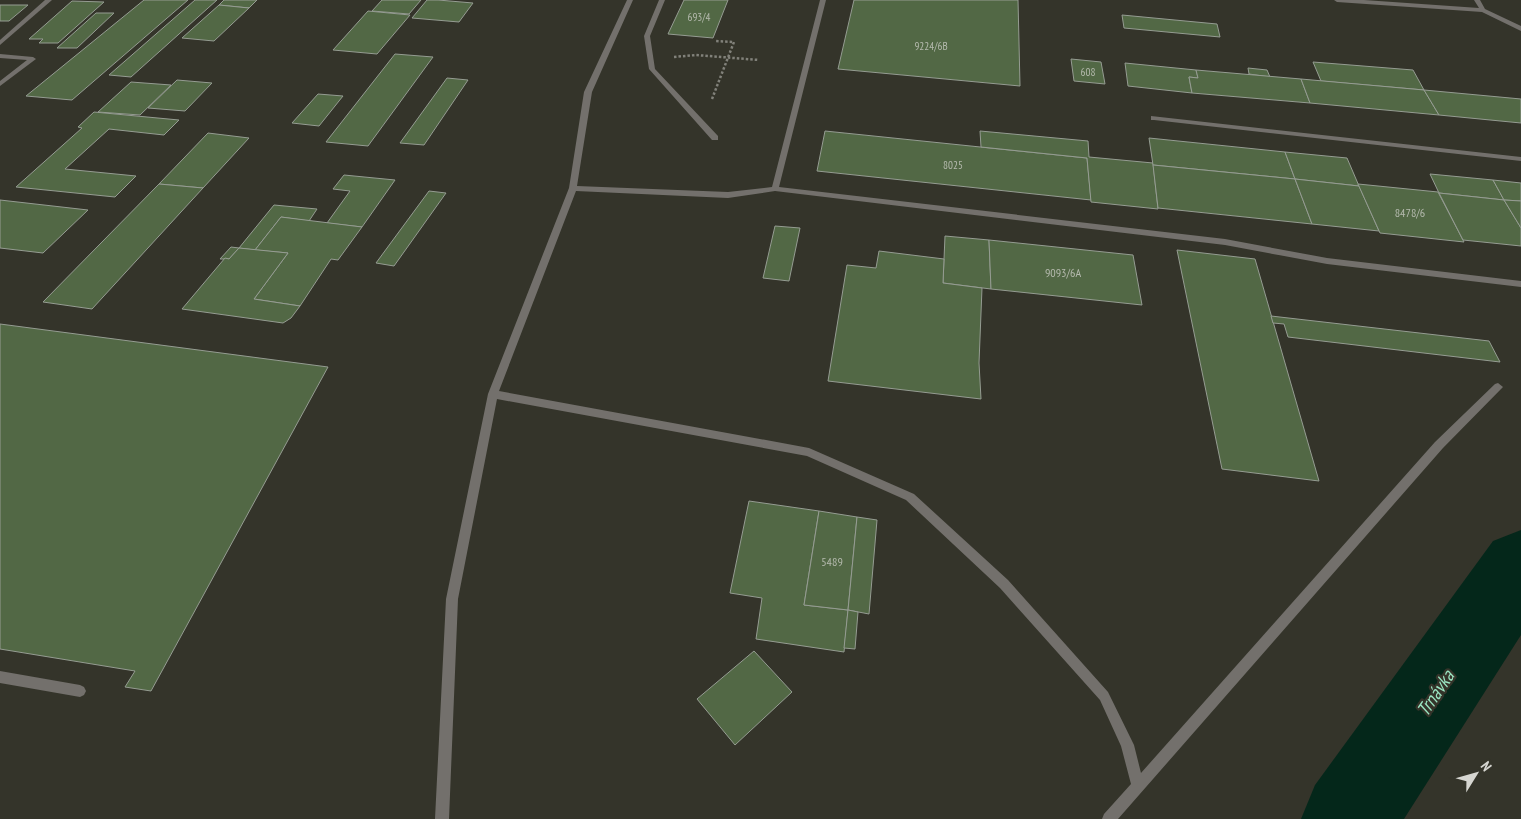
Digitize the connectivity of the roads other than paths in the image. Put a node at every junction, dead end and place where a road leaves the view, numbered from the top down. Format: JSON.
{"nodes":[{"id":1,"x":49,"y":0,"type":"edge"},
{"id":2,"x":630,"y":0,"type":"edge"},
{"id":3,"x":662,"y":0,"type":"edge"},
{"id":4,"x":823,"y":0,"type":"edge"},
{"id":5,"x":1337,"y":0,"type":"edge"},
{"id":6,"x":1477,"y":0,"type":"edge"},
{"id":7,"x":1483,"y":10,"type":"junction"},
{"id":8,"x":1521,"y":29,"type":"edge"},
{"id":9,"x":0,"y":43,"type":"edge"},
{"id":10,"x":0,"y":56,"type":"edge"},
{"id":11,"x":0,"y":84,"type":"edge"},
{"id":12,"x":1154,"y":118,"type":"dead end"},
{"id":13,"x":715,"y":138,"type":"dead end"},
{"id":14,"x":1521,"y":159,"type":"edge"},
{"id":15,"x":573,"y":188,"type":"junction"},
{"id":16,"x":776,"y":189,"type":"junction"},
{"id":17,"x":1521,"y":284,"type":"edge"},
{"id":18,"x":1498,"y":387,"type":"dead end"},
{"id":19,"x":493,"y":394,"type":"junction"},
{"id":20,"x":0,"y":677,"type":"edge"},
{"id":21,"x":80,"y":691,"type":"dead end"},
{"id":22,"x":1138,"y":786,"type":"junction"},
{"id":23,"x":442,"y":819,"type":"edge"},
{"id":24,"x":1109,"y":819,"type":"edge"}],
"edges":[{"from":1,"to":9,"type":"lane"},
{"from":2,"to":15,"type":"lane"},
{"from":3,"to":13,"type":"lane"},
{"from":4,"to":16,"type":"lane"},
{"from":5,"to":7,"type":"lane"},
{"from":6,"to":7,"type":"lane"},
{"from":7,"to":8,"type":"lane"},
{"from":10,"to":11,"type":"lane"},
{"from":12,"to":14,"type":"lane"},
{"from":15,"to":16,"type":"lane"},
{"from":15,"to":19,"type":"lane"},
{"from":16,"to":17,"type":"lane"},
{"from":18,"to":22,"type":"lane"},
{"from":19,"to":22,"type":"lane"},
{"from":19,"to":23,"type":"lane"},
{"from":20,"to":21,"type":"lane"},
{"from":22,"to":24,"type":"lane"}]}
